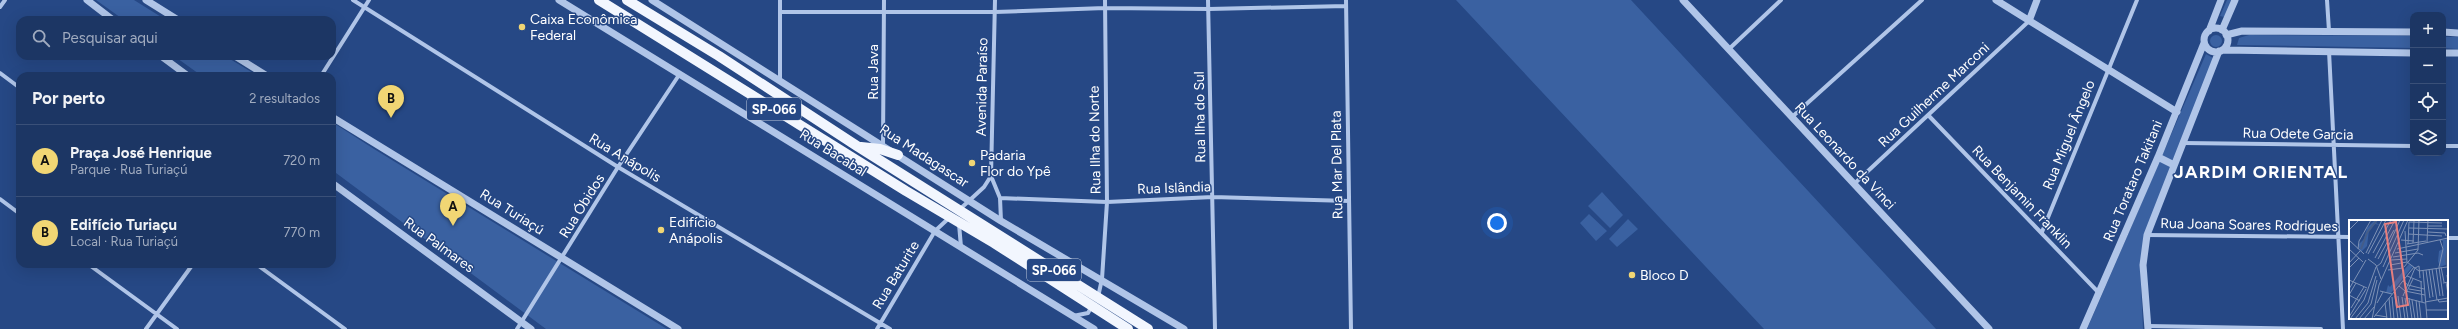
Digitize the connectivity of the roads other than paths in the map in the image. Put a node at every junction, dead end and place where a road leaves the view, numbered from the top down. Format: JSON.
{"nodes":[{"id":1,"x":5,"y":0,"type":"edge"},
{"id":2,"x":87,"y":0,"type":"edge"},
{"id":3,"x":146,"y":0,"type":"edge"},
{"id":4,"x":352,"y":0,"type":"edge"},
{"id":5,"x":370,"y":0,"type":"edge"},
{"id":6,"x":559,"y":0,"type":"edge"},
{"id":7,"x":599,"y":0,"type":"edge"},
{"id":8,"x":627,"y":0,"type":"edge"},
{"id":9,"x":652,"y":0,"type":"edge"},
{"id":10,"x":780,"y":0,"type":"edge"},
{"id":11,"x":884,"y":0,"type":"edge"},
{"id":12,"x":995,"y":0,"type":"edge"},
{"id":13,"x":1104,"y":0,"type":"edge"},
{"id":14,"x":1208,"y":0,"type":"edge"},
{"id":15,"x":1346,"y":0,"type":"edge"},
{"id":16,"x":1683,"y":0,"type":"edge"},
{"id":17,"x":1781,"y":0,"type":"edge"},
{"id":18,"x":1922,"y":0,"type":"edge"},
{"id":19,"x":1996,"y":0,"type":"edge"},
{"id":20,"x":2037,"y":0,"type":"edge"},
{"id":21,"x":2137,"y":0,"type":"edge"},
{"id":22,"x":2221,"y":0,"type":"edge"},
{"id":23,"x":2235,"y":0,"type":"edge"},
{"id":24,"x":2327,"y":0,"type":"edge"},
{"id":25,"x":1346,"y":6,"type":"junction"},
{"id":26,"x":0,"y":7,"type":"edge"},
{"id":27,"x":365,"y":8,"type":"junction"},
{"id":28,"x":1105,"y":8,"type":"junction"},
{"id":29,"x":1209,"y":9,"type":"junction"},
{"id":30,"x":780,"y":12,"type":"junction"},
{"id":31,"x":995,"y":12,"type":"junction"},
{"id":32,"x":884,"y":13,"type":"junction"},
{"id":33,"x":108,"y":16,"type":"edge"},
{"id":34,"x":172,"y":16,"type":"edge"},
{"id":35,"x":2029,"y":21,"type":"junction"},
{"id":36,"x":2209,"y":30,"type":"junction"},
{"id":37,"x":2329,"y":31,"type":"junction"},
{"id":38,"x":2410,"y":32,"type":"edge"},
{"id":39,"x":2446,"y":32,"type":"edge"},
{"id":40,"x":2224,"y":33,"type":"junction"},
{"id":41,"x":2458,"y":33,"type":"edge"},
{"id":42,"x":2204,"y":43,"type":"junction"},
{"id":43,"x":1729,"y":49,"type":"junction"},
{"id":44,"x":2221,"y":51,"type":"junction"},
{"id":45,"x":2329,"y":51,"type":"junction"},
{"id":46,"x":336,"y":53,"type":"edge"},
{"id":47,"x":2410,"y":53,"type":"edge"},
{"id":48,"x":2446,"y":53,"type":"edge"},
{"id":49,"x":2458,"y":54,"type":"edge"},
{"id":50,"x":166,"y":60,"type":"edge"},
{"id":51,"x":241,"y":60,"type":"edge"},
{"id":52,"x":331,"y":60,"type":"edge"},
{"id":53,"x":2108,"y":70,"type":"junction"},
{"id":54,"x":183,"y":72,"type":"edge"},
{"id":55,"x":261,"y":72,"type":"edge"},
{"id":56,"x":324,"y":72,"type":"edge"},
{"id":57,"x":0,"y":73,"type":"edge"},
{"id":58,"x":679,"y":75,"type":"junction"},
{"id":59,"x":780,"y":81,"type":"junction"},
{"id":60,"x":16,"y":85,"type":"edge"},
{"id":61,"x":2177,"y":112,"type":"junction"},
{"id":62,"x":1929,"y":116,"type":"junction"},
{"id":63,"x":1792,"y":117,"type":"junction"},
{"id":64,"x":336,"y":119,"type":"edge"},
{"id":65,"x":2183,"y":143,"type":"junction"},
{"id":66,"x":883,"y":145,"type":"junction"},
{"id":67,"x":858,"y":146,"type":"junction"},
{"id":68,"x":2334,"y":146,"type":"junction"},
{"id":69,"x":2410,"y":146,"type":"edge"},
{"id":70,"x":2446,"y":146,"type":"edge"},
{"id":71,"x":2458,"y":146,"type":"edge"},
{"id":72,"x":898,"y":155,"type":"junction"},
{"id":73,"x":2158,"y":157,"type":"junction"},
{"id":74,"x":2174,"y":165,"type":"junction"},
{"id":75,"x":618,"y":167,"type":"junction"},
{"id":76,"x":991,"y":176,"type":"junction"},
{"id":77,"x":1854,"y":184,"type":"junction"},
{"id":78,"x":336,"y":186,"type":"edge"},
{"id":79,"x":1213,"y":197,"type":"junction"},
{"id":80,"x":1000,"y":198,"type":"junction"},
{"id":81,"x":0,"y":199,"type":"edge"},
{"id":82,"x":971,"y":201,"type":"junction"},
{"id":83,"x":1349,"y":201,"type":"junction"},
{"id":84,"x":1107,"y":202,"type":"junction"},
{"id":85,"x":960,"y":210,"type":"junction"},
{"id":86,"x":16,"y":211,"type":"edge"},
{"id":87,"x":950,"y":217,"type":"junction"},
{"id":88,"x":1002,"y":221,"type":"junction"},
{"id":89,"x":959,"y":223,"type":"junction"},
{"id":90,"x":935,"y":231,"type":"junction"},
{"id":91,"x":2042,"y":232,"type":"junction"},
{"id":92,"x":2147,"y":234,"type":"junction"},
{"id":93,"x":2338,"y":237,"type":"junction"},
{"id":94,"x":2349,"y":237,"type":"edge"},
{"id":95,"x":961,"y":248,"type":"junction"},
{"id":96,"x":562,"y":258,"type":"junction"},
{"id":97,"x":93,"y":268,"type":"edge"},
{"id":98,"x":190,"y":268,"type":"edge"},
{"id":99,"x":261,"y":268,"type":"edge"},
{"id":100,"x":1102,"y":279,"type":"junction"},
{"id":101,"x":2099,"y":294,"type":"junction"},
{"id":102,"x":1098,"y":297,"type":"junction"},
{"id":103,"x":1092,"y":306,"type":"junction"},
{"id":104,"x":157,"y":315,"type":"junction"},
{"id":105,"x":1073,"y":316,"type":"junction"},
{"id":106,"x":522,"y":322,"type":"junction"},
{"id":107,"x":880,"y":323,"type":"junction"},
{"id":108,"x":2148,"y":328,"type":"edge"},
{"id":109,"x":146,"y":329,"type":"edge"},
{"id":110,"x":177,"y":329,"type":"edge"},
{"id":111,"x":345,"y":329,"type":"edge"},
{"id":112,"x":517,"y":329,"type":"edge"},
{"id":113,"x":531,"y":329,"type":"edge"},
{"id":114,"x":678,"y":329,"type":"edge"},
{"id":115,"x":876,"y":329,"type":"edge"},
{"id":116,"x":890,"y":329,"type":"edge"},
{"id":117,"x":1094,"y":329,"type":"edge"},
{"id":118,"x":1128,"y":329,"type":"edge"},
{"id":119,"x":1148,"y":329,"type":"edge"},
{"id":120,"x":1184,"y":329,"type":"edge"},
{"id":121,"x":1215,"y":329,"type":"edge"},
{"id":122,"x":1351,"y":329,"type":"edge"},
{"id":123,"x":1989,"y":329,"type":"edge"},
{"id":124,"x":2083,"y":329,"type":"edge"},
{"id":125,"x":2321,"y":329,"type":"edge"},
{"id":126,"x":2343,"y":329,"type":"edge"}],
"edges":[{"from":1,"to":26,"type":"street"},
{"from":2,"to":33,"type":"street"},
{"from":3,"to":34,"type":"street"},
{"from":4,"to":27,"type":"street","name":"Rua Anápolis"},
{"from":5,"to":27,"type":"street"},
{"from":6,"to":58,"type":"street","name":"Rua Bacabal"},
{"from":7,"to":87,"type":"main road","number":"SP-066"},
{"from":8,"to":67,"type":"main road","number":"SP-066"},
{"from":9,"to":59,"type":"street","name":"Rua Madagascar"},
{"from":10,"to":30,"type":"street"},
{"from":11,"to":32,"type":"street","name":"Rua Java"},
{"from":12,"to":31,"type":"street","name":"Avenida Paraíso"},
{"from":13,"to":28,"type":"street","name":"Rua Ilha do Norte"},
{"from":14,"to":29,"type":"street","name":"Rua Ilha do Sul"},
{"from":15,"to":25,"type":"street","name":"Rua Mar Del Plata"},
{"from":16,"to":43,"type":"street","name":"Rua Leonardo da Vinci"},
{"from":17,"to":43,"type":"street"},
{"from":18,"to":63,"type":"street"},
{"from":19,"to":35,"type":"street"},
{"from":20,"to":35,"type":"street"},
{"from":21,"to":53,"type":"street","name":"Rua Miguel Ângelo"},
{"from":22,"to":36,"type":"street"},
{"from":23,"to":40,"type":"street"},
{"from":24,"to":37,"type":"street"},
{"from":25,"to":29,"type":"street"},
{"from":25,"to":83,"type":"street","name":"Rua Mar Del Plata"},
{"from":27,"to":46,"type":"street"},
{"from":27,"to":75,"type":"street","name":"Rua Anápolis"},
{"from":28,"to":29,"type":"street"},
{"from":28,"to":31,"type":"street"},
{"from":28,"to":84,"type":"street","name":"Rua Ilha do Norte"},
{"from":29,"to":79,"type":"street","name":"Rua Ilha do Sul"},
{"from":30,"to":32,"type":"street"},
{"from":30,"to":59,"type":"street"},
{"from":31,"to":32,"type":"street"},
{"from":31,"to":76,"type":"street","name":"Avenida Paraíso"},
{"from":32,"to":66,"type":"street","name":"Rua Java"},
{"from":35,"to":53,"type":"street"},
{"from":35,"to":62,"type":"street","name":"Rua Guilherme Marconi"},
{"from":36,"to":40,"type":"street"},
{"from":36,"to":42,"type":"street"},
{"from":37,"to":38,"type":"street"},
{"from":37,"to":40,"type":"street"},
{"from":39,"to":41,"type":"street"},
{"from":40,"to":44,"type":"street"},
{"from":42,"to":44,"type":"street"},
{"from":42,"to":61,"type":"street","name":"Rua Torataro Takitani"},
{"from":43,"to":63,"type":"street","name":"Rua Leonardo da Vinci"},
{"from":44,"to":45,"type":"street"},
{"from":44,"to":65,"type":"street"},
{"from":45,"to":47,"type":"street"},
{"from":45,"to":68,"type":"street"},
{"from":48,"to":49,"type":"street"},
{"from":50,"to":54,"type":"street"},
{"from":51,"to":55,"type":"street"},
{"from":52,"to":56,"type":"street"},
{"from":53,"to":61,"type":"street"},
{"from":53,"to":91,"type":"street","name":"Rua Miguel Ângelo"},
{"from":57,"to":60,"type":"street"},
{"from":58,"to":75,"type":"street","name":"Rua Óbidos"},
{"from":58,"to":90,"type":"street","name":"Rua Bacabal"},
{"from":59,"to":66,"type":"street","name":"Rua Madagascar"},
{"from":61,"to":73,"type":"street","name":"Rua Torataro Takitani"},
{"from":62,"to":77,"type":"street","name":"Rua Guilherme Marconi"},
{"from":62,"to":91,"type":"street","name":"Rua Benjamin Franklin"},
{"from":63,"to":77,"type":"street","name":"Rua Leonardo da Vinci"},
{"from":64,"to":96,"type":"street","name":"Rua Turiaçú"},
{"from":65,"to":68,"type":"street","name":"Rua Odete Garcia"},
{"from":65,"to":74,"type":"street"},
{"from":66,"to":72,"type":"street","name":"Rua Madagascar"},
{"from":67,"to":72,"type":"main road"},
{"from":67,"to":85,"type":"main road","number":"SP-066"},
{"from":68,"to":69,"type":"street","name":"Rua Odete Garcia"},
{"from":68,"to":93,"type":"street"},
{"from":70,"to":71,"type":"street"},
{"from":72,"to":82,"type":"street","name":"Rua Madagascar"},
{"from":73,"to":74,"type":"street"},
{"from":73,"to":101,"type":"street","name":"Rua Torataro Takitani"},
{"from":74,"to":92,"type":"street"},
{"from":75,"to":96,"type":"street","name":"Rua Óbidos"},
{"from":75,"to":107,"type":"street","name":"Rua Anápolis"},
{"from":76,"to":80,"type":"street","name":"Avenida Paraíso"},
{"from":76,"to":82,"type":"street","name":"Rua Baturite"},
{"from":77,"to":123,"type":"street","name":"Rua Leonardo da Vinci"},
{"from":78,"to":106,"type":"street","name":"Rua Palmares"},
{"from":79,"to":83,"type":"street","name":"Rua Islândia"},
{"from":79,"to":84,"type":"street","name":"Rua Islândia"},
{"from":79,"to":121,"type":"street","name":"Rua Ilha do Sul"},
{"from":80,"to":84,"type":"street","name":"Rua Islândia"},
{"from":80,"to":88,"type":"street","name":"Avenida Paraíso"},
{"from":81,"to":86,"type":"street"},
{"from":82,"to":85,"type":"street","name":"Rua Baturite"},
{"from":82,"to":88,"type":"street","name":"Rua Madagascar"},
{"from":83,"to":122,"type":"street","name":"Rua Mar Del Plata"},
{"from":84,"to":100,"type":"street","name":"Rua Ilha do Norte"},
{"from":85,"to":87,"type":"street","name":"Rua Baturite"},
{"from":85,"to":89,"type":"street"},
{"from":85,"to":102,"type":"main road","number":"SP-066"},
{"from":87,"to":89,"type":"main road","number":"SP-066"},
{"from":87,"to":90,"type":"street","name":"Rua Baturite"},
{"from":88,"to":100,"type":"street","name":"Rua Madagascar"},
{"from":89,"to":95,"type":"street"},
{"from":89,"to":103,"type":"main road","number":"SP-066"},
{"from":90,"to":95,"type":"street","name":"Rua Bacabal"},
{"from":90,"to":107,"type":"street","name":"Rua Baturite"},
{"from":91,"to":101,"type":"street","name":"Rua Benjamin Franklin"},
{"from":92,"to":93,"type":"street","name":"Rua Joana Soares Rodrigues"},
{"from":92,"to":108,"type":"street"},
{"from":93,"to":94,"type":"street","name":"Rua Joana Soares Rodrigues"},
{"from":93,"to":126,"type":"street"},
{"from":95,"to":105,"type":"street","name":"Rua Bacabal"},
{"from":96,"to":106,"type":"street","name":"Rua Óbidos"},
{"from":96,"to":114,"type":"street","name":"Rua Turiaçú"},
{"from":97,"to":104,"type":"street"},
{"from":98,"to":104,"type":"street"},
{"from":99,"to":111,"type":"street"},
{"from":100,"to":102,"type":"street","name":"Rua Ilha do Norte"},
{"from":100,"to":120,"type":"street","name":"Rua Madagascar"},
{"from":101,"to":124,"type":"street","name":"Rua Torataro Takitani"},
{"from":102,"to":103,"type":"street"},
{"from":102,"to":119,"type":"main road","number":"SP-066"},
{"from":103,"to":105,"type":"street"},
{"from":103,"to":118,"type":"main road","number":"SP-066"},
{"from":104,"to":109,"type":"street"},
{"from":104,"to":110,"type":"street"},
{"from":105,"to":117,"type":"street","name":"Rua Bacabal"},
{"from":106,"to":112,"type":"street","name":"Rua Óbidos"},
{"from":106,"to":113,"type":"street","name":"Rua Palmares"},
{"from":107,"to":115,"type":"street","name":"Rua Baturite"},
{"from":107,"to":116,"type":"street","name":"Rua Anápolis"},
{"from":108,"to":125,"type":"street"}]}
